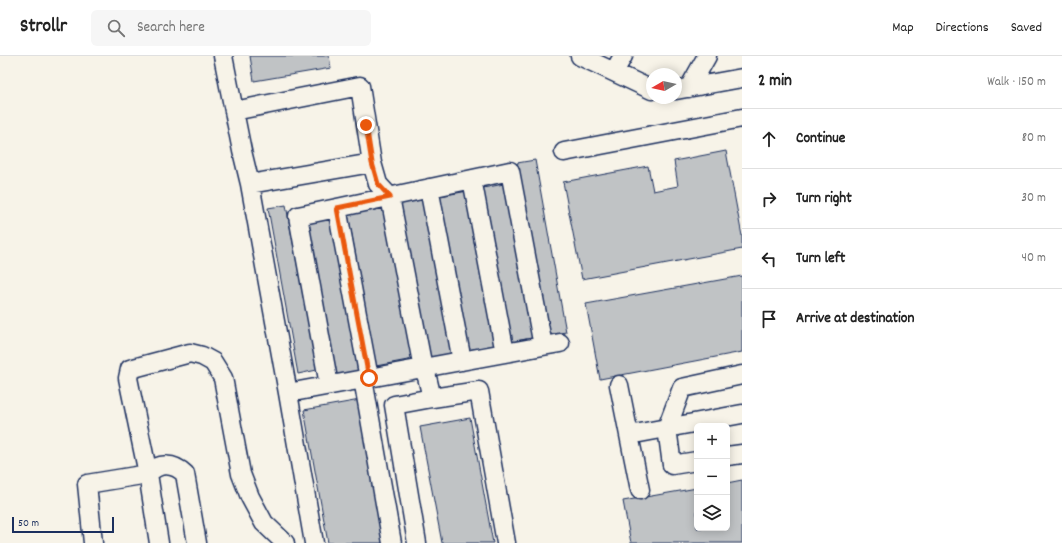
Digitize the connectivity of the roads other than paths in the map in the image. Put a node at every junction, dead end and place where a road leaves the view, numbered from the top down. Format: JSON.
{"nodes":[{"id":1,"x":223,"y":56,"type":"edge"},
{"id":2,"x":580,"y":56,"type":"edge"},
{"id":3,"x":623,"y":56,"type":"edge"},
{"id":4,"x":706,"y":56,"type":"edge"},
{"id":5,"x":614,"y":72,"type":"junction"},
{"id":6,"x":742,"y":78,"type":"edge"},
{"id":7,"x":646,"y":87,"type":"edge"},
{"id":8,"x":682,"y":89,"type":"edge"},
{"id":9,"x":234,"y":111,"type":"junction"},
{"id":10,"x":742,"y":118,"type":"edge"},
{"id":11,"x":564,"y":152,"type":"dead end"},
{"id":12,"x":372,"y":163,"type":"junction"},
{"id":13,"x":472,"y":179,"type":"junction"},
{"id":14,"x":250,"y":184,"type":"junction"},
{"id":15,"x":429,"y":188,"type":"junction"},
{"id":16,"x":390,"y":197,"type":"junction"},
{"id":17,"x":337,"y":208,"type":"junction"},
{"id":18,"x":560,"y":343,"type":"dead end"},
{"id":19,"x":543,"y":346,"type":"junction"},
{"id":20,"x":504,"y":353,"type":"junction"},
{"id":21,"x":462,"y":361,"type":"junction"},
{"id":22,"x":423,"y":368,"type":"junction"},
{"id":23,"x":742,"y":376,"type":"edge"},
{"id":24,"x":366,"y":378,"type":"junction"},
{"id":25,"x":329,"y":385,"type":"junction"},
{"id":26,"x":619,"y":385,"type":"dead end"},
{"id":27,"x":288,"y":393,"type":"junction"},
{"id":28,"x":432,"y":398,"type":"junction"},
{"id":29,"x":742,"y":414,"type":"edge"},
{"id":30,"x":667,"y":428,"type":"junction"},
{"id":31,"x":629,"y":435,"type":"junction"},
{"id":32,"x":742,"y":454,"type":"edge"},
{"id":33,"x":730,"y":456,"type":"edge"},
{"id":34,"x":694,"y":461,"type":"edge"},
{"id":35,"x":148,"y":474,"type":"junction"},
{"id":36,"x":640,"y":490,"type":"dead end"},
{"id":37,"x":93,"y":543,"type":"edge"},
{"id":38,"x":159,"y":543,"type":"edge"},
{"id":39,"x":197,"y":543,"type":"edge"},
{"id":40,"x":285,"y":543,"type":"edge"},
{"id":41,"x":314,"y":543,"type":"edge"},
{"id":42,"x":392,"y":543,"type":"edge"},
{"id":43,"x":417,"y":543,"type":"edge"},
{"id":44,"x":506,"y":543,"type":"edge"}],
"edges":[{"from":1,"to":9,"type":"lane"},
{"from":2,"to":5,"type":"lane"},
{"from":3,"to":5,"type":"lane"},
{"from":4,"to":8,"type":"lane"},
{"from":5,"to":7,"type":"lane"},
{"from":6,"to":8,"type":"lane"},
{"from":9,"to":12,"type":"lane"},
{"from":9,"to":14,"type":"lane"},
{"from":10,"to":11,"type":"lane"},
{"from":12,"to":14,"type":"lane"},
{"from":12,"to":16,"type":"lane"},
{"from":13,"to":15,"type":"lane"},
{"from":13,"to":19,"type":"lane"},
{"from":13,"to":20,"type":"lane"},
{"from":14,"to":27,"type":"lane"},
{"from":15,"to":16,"type":"lane"},
{"from":15,"to":21,"type":"lane"},
{"from":16,"to":17,"type":"lane"},
{"from":16,"to":22,"type":"lane"},
{"from":17,"to":24,"type":"lane"},
{"from":17,"to":25,"type":"lane"},
{"from":18,"to":19,"type":"lane"},
{"from":19,"to":20,"type":"lane"},
{"from":20,"to":21,"type":"lane"},
{"from":21,"to":22,"type":"lane"},
{"from":22,"to":24,"type":"lane"},
{"from":22,"to":28,"type":"lane"},
{"from":23,"to":30,"type":"lane"},
{"from":24,"to":25,"type":"lane"},
{"from":24,"to":42,"type":"lane"},
{"from":25,"to":27,"type":"lane"},
{"from":26,"to":31,"type":"lane"},
{"from":27,"to":41,"type":"lane"},
{"from":28,"to":43,"type":"lane"},
{"from":28,"to":44,"type":"lane"},
{"from":29,"to":30,"type":"lane"},
{"from":30,"to":31,"type":"lane"},
{"from":30,"to":34,"type":"lane"},
{"from":31,"to":36,"type":"lane"},
{"from":32,"to":33,"type":"lane"},
{"from":35,"to":37,"type":"lane"},
{"from":35,"to":38,"type":"lane"},
{"from":35,"to":39,"type":"lane"},
{"from":35,"to":40,"type":"lane"}]}
